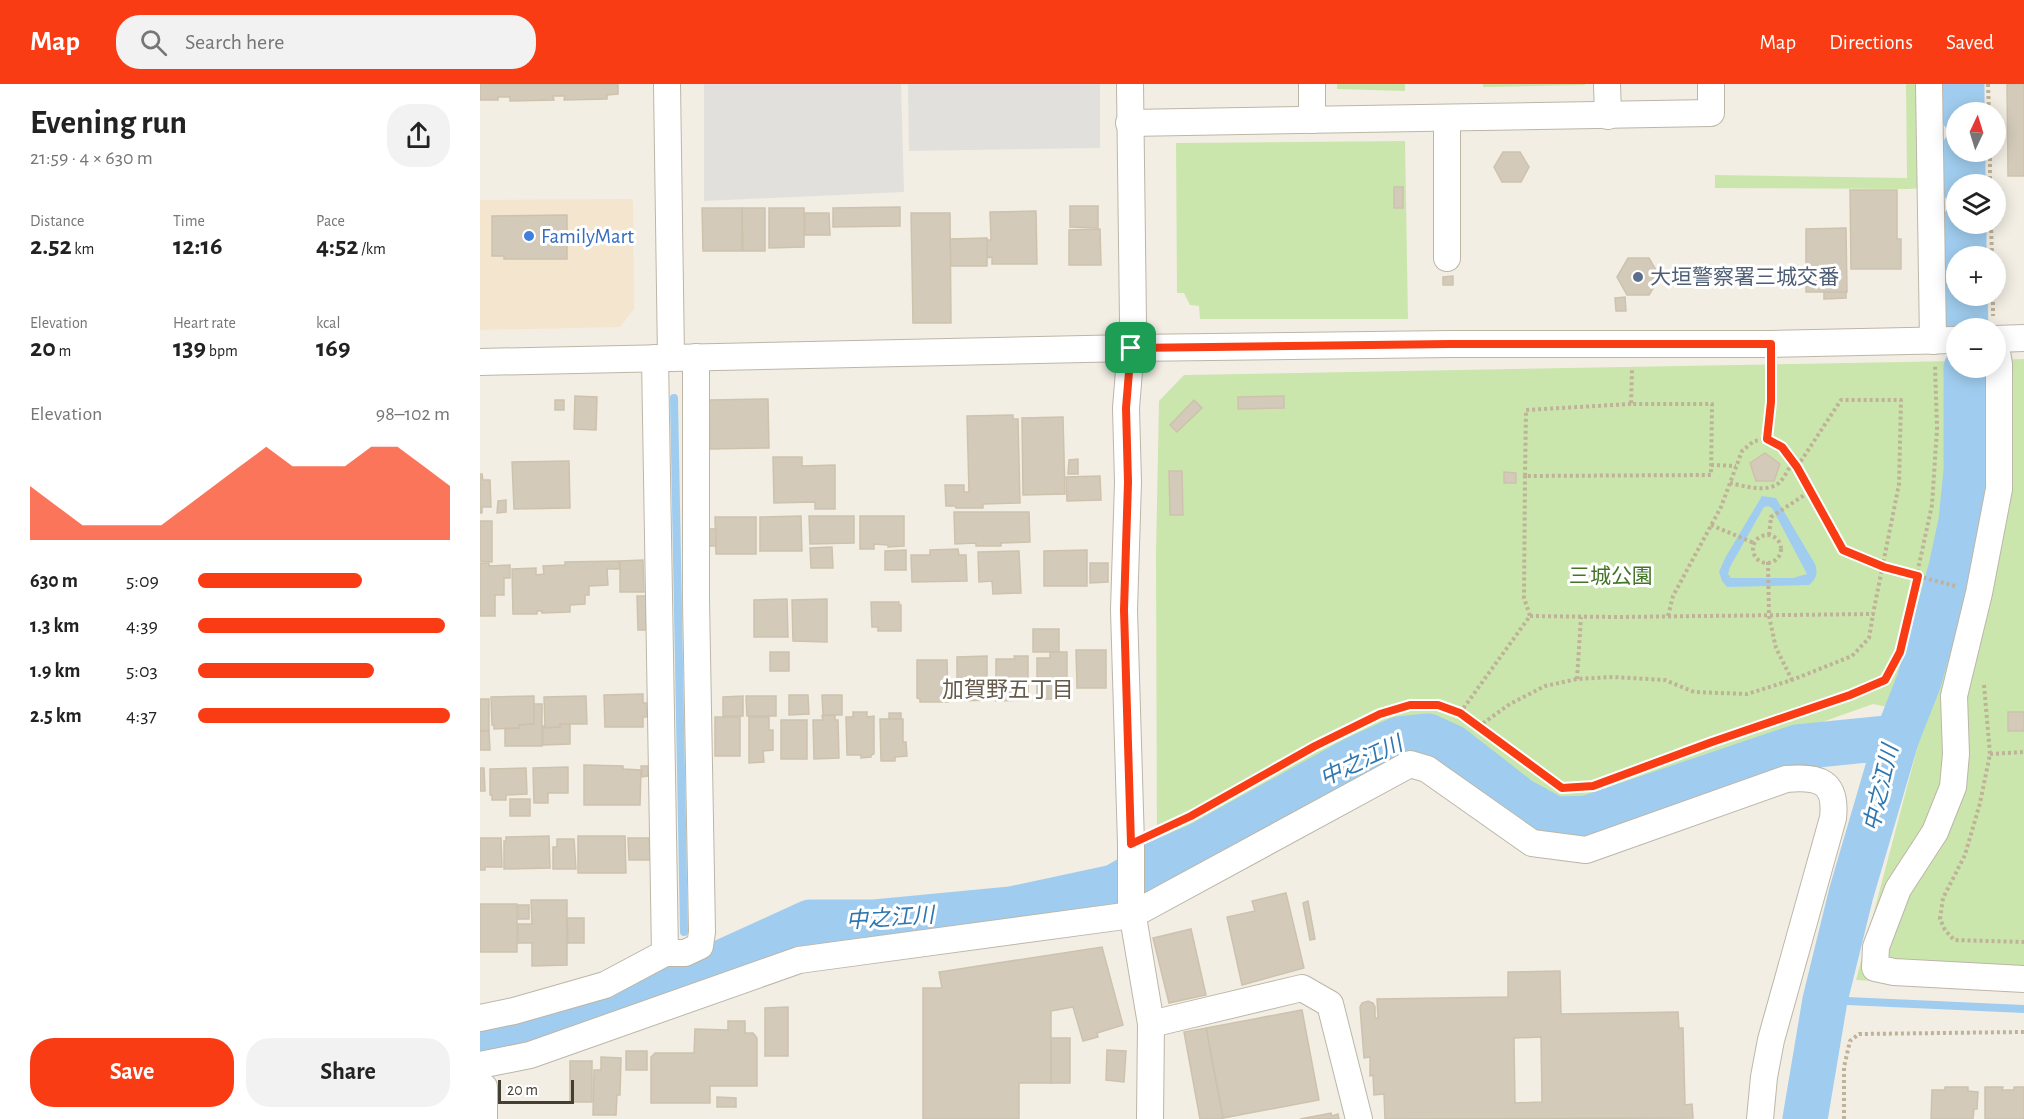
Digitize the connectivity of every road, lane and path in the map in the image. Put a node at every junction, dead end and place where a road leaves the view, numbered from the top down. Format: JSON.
{"nodes":[{"id":1,"x":667,"y":84,"type":"edge"},
{"id":2,"x":1130,"y":84,"type":"edge"},
{"id":3,"x":1312,"y":84,"type":"edge"},
{"id":4,"x":1607,"y":84,"type":"edge"},
{"id":5,"x":1711,"y":84,"type":"edge"},
{"id":6,"x":1929,"y":84,"type":"edge"},
{"id":7,"x":1988,"y":84,"type":"edge"},
{"id":8,"x":1989,"y":102,"type":"edge"},
{"id":9,"x":1608,"y":116,"type":"junction"},
{"id":10,"x":1447,"y":118,"type":"junction"},
{"id":11,"x":1312,"y":120,"type":"junction"},
{"id":12,"x":1130,"y":123,"type":"junction"},
{"id":13,"x":1447,"y":258,"type":"dead end"},
{"id":14,"x":2024,"y":338,"type":"edge"},
{"id":15,"x":2006,"y":339,"type":"edge"},
{"id":16,"x":1633,"y":344,"type":"junction"},
{"id":17,"x":1771,"y":344,"type":"junction"},
{"id":18,"x":1131,"y":348,"type":"junction"},
{"id":19,"x":1941,"y":349,"type":"edge"},
{"id":20,"x":696,"y":357,"type":"junction"},
{"id":21,"x":663,"y":358,"type":"junction"},
{"id":22,"x":480,"y":362,"type":"edge"},
{"id":23,"x":1999,"y":378,"type":"edge"},
{"id":24,"x":1631,"y":404,"type":"junction"},
{"id":25,"x":1767,"y":439,"type":"junction"},
{"id":26,"x":1793,"y":461,"type":"junction"},
{"id":27,"x":1711,"y":465,"type":"junction"},
{"id":28,"x":1737,"y":466,"type":"junction"},
{"id":29,"x":1797,"y":467,"type":"junction"},
{"id":30,"x":1525,"y":476,"type":"junction"},
{"id":31,"x":1730,"y":483,"type":"junction"},
{"id":32,"x":1809,"y":492,"type":"junction"},
{"id":33,"x":1711,"y":525,"type":"junction"},
{"id":34,"x":1769,"y":535,"type":"junction"},
{"id":35,"x":1754,"y":543,"type":"junction"},
{"id":36,"x":1768,"y":562,"type":"junction"},
{"id":37,"x":1884,"y":567,"type":"junction"},
{"id":38,"x":1918,"y":576,"type":"junction"},
{"id":39,"x":1963,"y":588,"type":"dead end"},
{"id":40,"x":1873,"y":614,"type":"junction"},
{"id":41,"x":1530,"y":616,"type":"junction"},
{"id":42,"x":1668,"y":616,"type":"junction"},
{"id":43,"x":1768,"y":616,"type":"junction"},
{"id":44,"x":1581,"y":617,"type":"junction"},
{"id":45,"x":1962,"y":660,"type":"junction"},
{"id":46,"x":1577,"y":679,"type":"junction"},
{"id":47,"x":1792,"y":680,"type":"junction"},
{"id":48,"x":1460,"y":713,"type":"junction"},
{"id":49,"x":1478,"y":727,"type":"junction"},
{"id":50,"x":2024,"y":752,"type":"edge"},
{"id":51,"x":1990,"y":754,"type":"junction"},
{"id":52,"x":1131,"y":850,"type":"junction"},
{"id":53,"x":1132,"y":910,"type":"junction"},
{"id":54,"x":2024,"y":942,"type":"edge"},
{"id":55,"x":665,"y":953,"type":"junction"},
{"id":56,"x":2024,"y":979,"type":"edge"},
{"id":57,"x":480,"y":1018,"type":"edge"},
{"id":58,"x":1151,"y":1024,"type":"junction"},
{"id":59,"x":2024,"y":1032,"type":"edge"},
{"id":60,"x":482,"y":1076,"type":"edge"},
{"id":61,"x":484,"y":1119,"type":"edge"},
{"id":62,"x":1150,"y":1119,"type":"edge"},
{"id":63,"x":1359,"y":1119,"type":"edge"},
{"id":64,"x":1760,"y":1119,"type":"edge"},
{"id":65,"x":1844,"y":1119,"type":"edge"}],
"edges":[{"from":1,"to":21,"type":"street"},
{"from":2,"to":12,"type":"street"},
{"from":3,"to":11,"type":"street"},
{"from":4,"to":9,"type":"street"},
{"from":5,"to":9,"type":"street"},
{"from":6,"to":19,"type":"street"},
{"from":7,"to":8,"type":"path"},
{"from":9,"to":10,"type":"street"},
{"from":10,"to":11,"type":"street"},
{"from":10,"to":13,"type":"street"},
{"from":11,"to":12,"type":"street"},
{"from":12,"to":18,"type":"street"},
{"from":14,"to":15,"type":"street"},
{"from":16,"to":17,"type":"street"},
{"from":16,"to":18,"type":"street"},
{"from":16,"to":24,"type":"path"},
{"from":17,"to":19,"type":"street"},
{"from":17,"to":25,"type":"path"},
{"from":18,"to":20,"type":"street"},
{"from":18,"to":52,"type":"street"},
{"from":19,"to":38,"type":"path"},
{"from":20,"to":21,"type":"street"},
{"from":20,"to":55,"type":"street"},
{"from":21,"to":22,"type":"street"},
{"from":21,"to":55,"type":"street"},
{"from":23,"to":45,"type":"street"},
{"from":24,"to":27,"type":"path"},
{"from":24,"to":30,"type":"path"},
{"from":25,"to":26,"type":"path"},
{"from":25,"to":28,"type":"path"},
{"from":26,"to":29,"type":"path"},
{"from":26,"to":31,"type":"path"},
{"from":27,"to":28,"type":"path"},
{"from":27,"to":30,"type":"path"},
{"from":28,"to":31,"type":"path"},
{"from":29,"to":32,"type":"path"},
{"from":29,"to":37,"type":"path"},
{"from":30,"to":41,"type":"path"},
{"from":31,"to":33,"type":"path"},
{"from":32,"to":34,"type":"path"},
{"from":32,"to":37,"type":"path"},
{"from":33,"to":35,"type":"path"},
{"from":33,"to":42,"type":"path"},
{"from":34,"to":35,"type":"path"},
{"from":34,"to":36,"type":"path"},
{"from":35,"to":36,"type":"path"},
{"from":36,"to":43,"type":"path"},
{"from":37,"to":38,"type":"path"},
{"from":37,"to":40,"type":"path"},
{"from":38,"to":39,"type":"path"},
{"from":38,"to":49,"type":"path"},
{"from":40,"to":43,"type":"path"},
{"from":40,"to":47,"type":"path"},
{"from":41,"to":44,"type":"path"},
{"from":41,"to":48,"type":"path"},
{"from":42,"to":43,"type":"path"},
{"from":42,"to":44,"type":"path"},
{"from":43,"to":47,"type":"path"},
{"from":44,"to":46,"type":"path"},
{"from":45,"to":51,"type":"path"},
{"from":45,"to":56,"type":"street"},
{"from":46,"to":47,"type":"path"},
{"from":46,"to":49,"type":"path"},
{"from":48,"to":49,"type":"path"},
{"from":48,"to":52,"type":"path"},
{"from":50,"to":51,"type":"path"},
{"from":51,"to":54,"type":"path"},
{"from":52,"to":53,"type":"street"},
{"from":53,"to":58,"type":"street"},
{"from":53,"to":60,"type":"street"},
{"from":53,"to":64,"type":"street"},
{"from":55,"to":57,"type":"street"},
{"from":58,"to":62,"type":"street"},
{"from":58,"to":63,"type":"street"},
{"from":59,"to":65,"type":"path"},
{"from":60,"to":61,"type":"street"}]}
